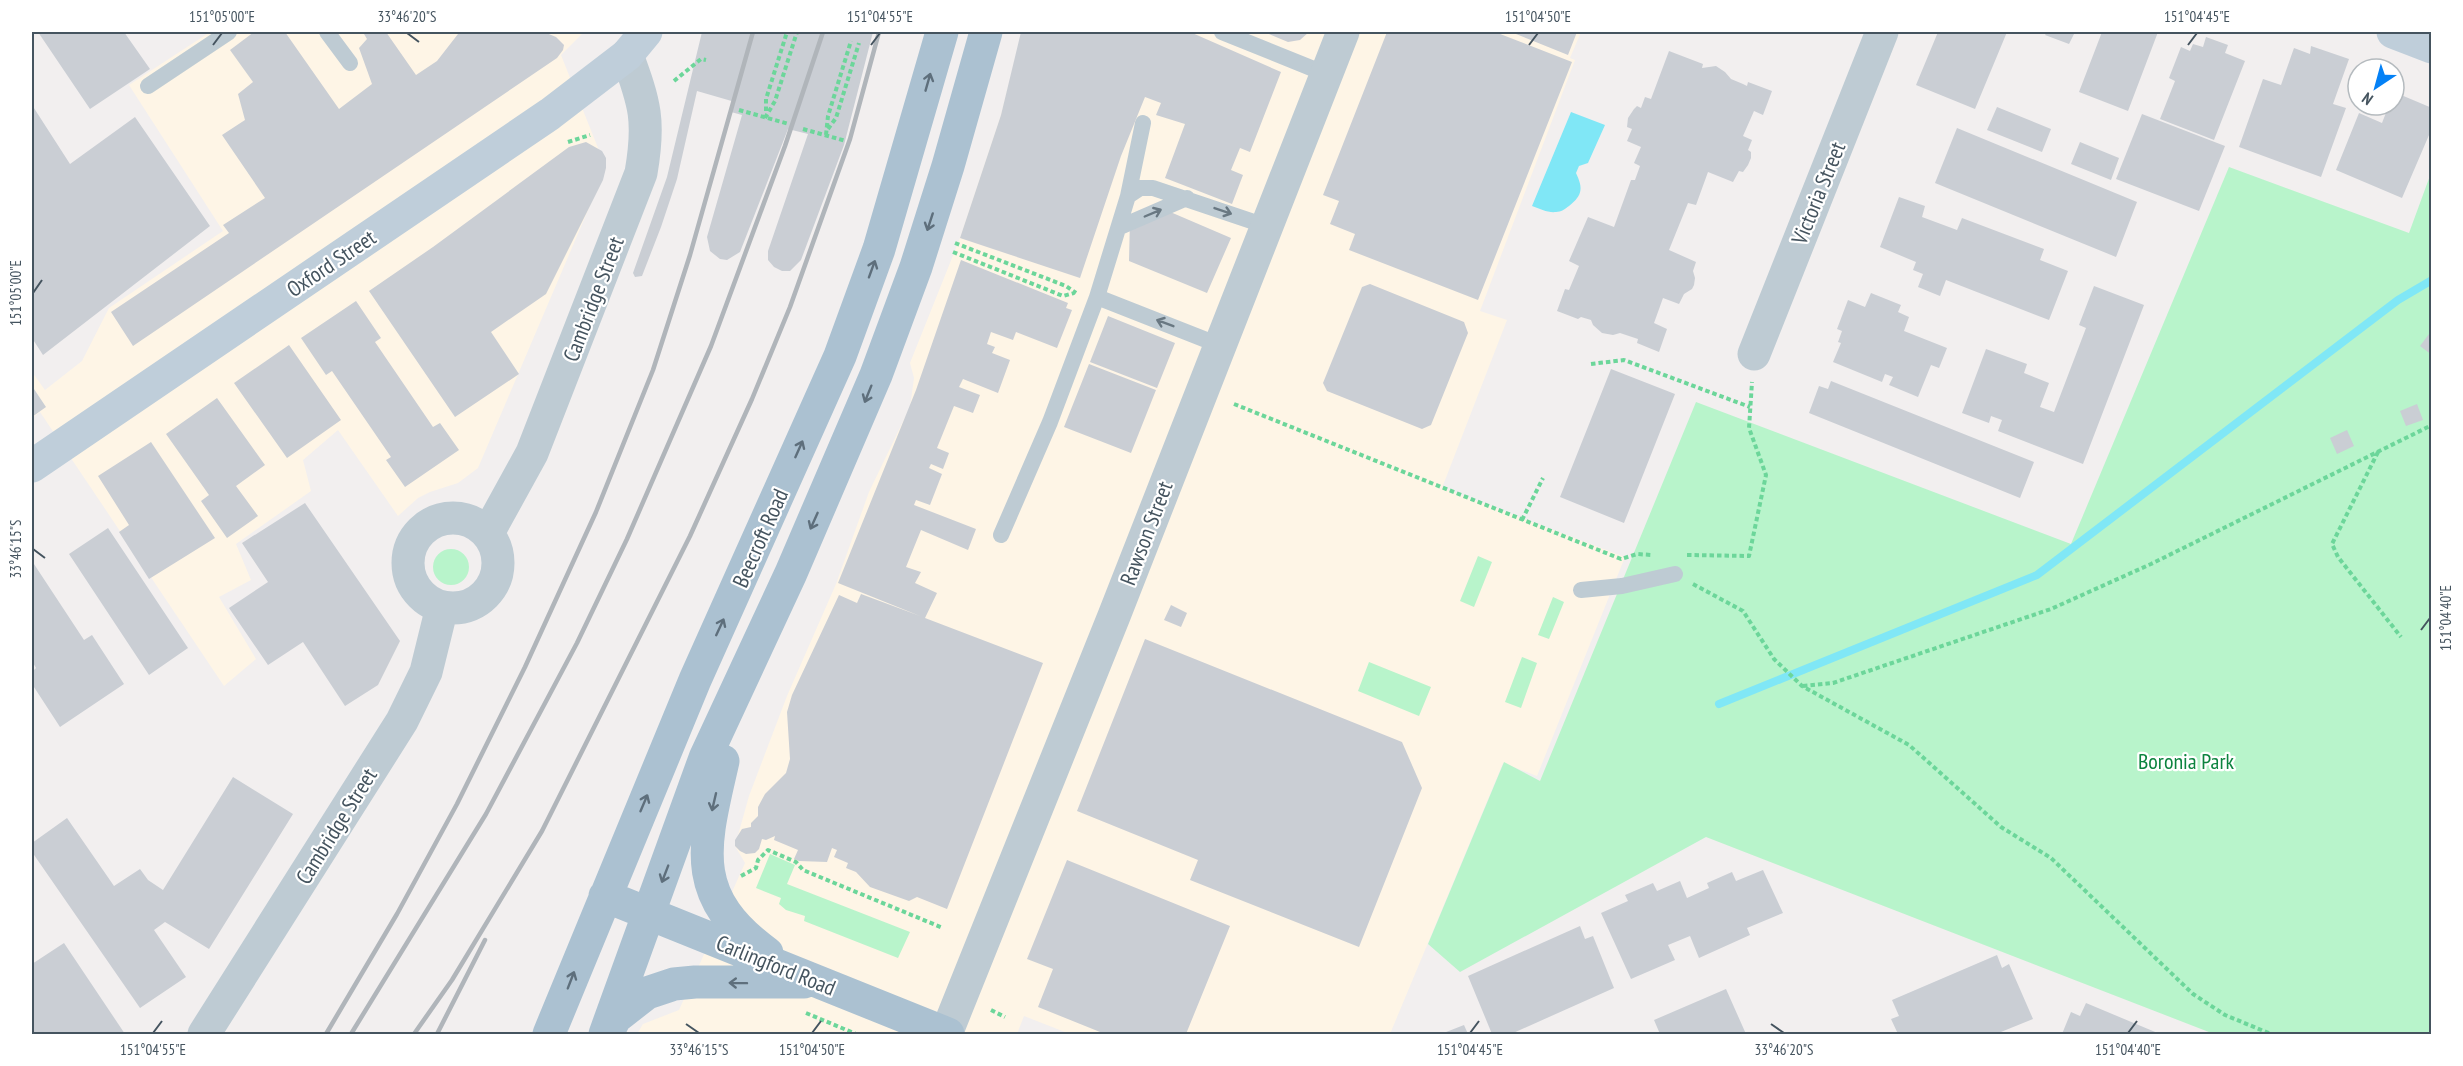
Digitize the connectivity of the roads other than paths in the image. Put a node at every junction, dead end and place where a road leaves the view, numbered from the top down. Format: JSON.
{"nodes":[{"id":1,"x":229,"y":32,"type":"edge"},
{"id":2,"x":327,"y":32,"type":"edge"},
{"id":3,"x":942,"y":32,"type":"edge"},
{"id":4,"x":986,"y":32,"type":"edge"},
{"id":5,"x":1222,"y":32,"type":"edge"},
{"id":6,"x":1343,"y":32,"type":"edge"},
{"id":7,"x":1882,"y":32,"type":"edge"},
{"id":8,"x":2393,"y":32,"type":"edge"},
{"id":9,"x":629,"y":39,"type":"edge"},
{"id":10,"x":2432,"y":47,"type":"edge"},
{"id":11,"x":350,"y":63,"type":"dead end"},
{"id":12,"x":1326,"y":74,"type":"junction"},
{"id":13,"x":148,"y":86,"type":"dead end"},
{"id":14,"x":1143,"y":123,"type":"dead end"},
{"id":15,"x":1128,"y":196,"type":"junction"},
{"id":16,"x":1187,"y":198,"type":"junction"},
{"id":17,"x":1266,"y":226,"type":"junction"},
{"id":18,"x":1120,"y":227,"type":"junction"},
{"id":19,"x":1097,"y":297,"type":"junction"},
{"id":20,"x":1219,"y":345,"type":"junction"},
{"id":21,"x":1754,"y":354,"type":"road end"},
{"id":22,"x":32,"y":466,"type":"edge"},
{"id":23,"x":488,"y":533,"type":"junction"},
{"id":24,"x":1001,"y":534,"type":"dead end"},
{"id":25,"x":1675,"y":574,"type":"road end"},
{"id":26,"x":1581,"y":590,"type":"dead end"},
{"id":27,"x":442,"y":607,"type":"junction"},
{"id":28,"x":741,"y":684,"type":"junction"},
{"id":29,"x":605,"y":896,"type":"junction"},
{"id":30,"x":650,"y":914,"type":"junction"},
{"id":31,"x":818,"y":982,"type":"junction"},
{"id":32,"x":947,"y":1034,"type":"edge"},
{"id":33,"x":204,"y":1035,"type":"edge"},
{"id":34,"x":549,"y":1035,"type":"edge"},
{"id":35,"x":606,"y":1035,"type":"edge"}],
"edges":[{"from":1,"to":13,"type":"lane"},
{"from":2,"to":11,"type":"lane"},
{"from":29,"to":3,"type":"main road","name":"Beecroft Road","one_way":true},
{"from":4,"to":28,"type":"main road","name":"Beecroft Road","one_way":true},
{"from":5,"to":12,"type":"lane"},
{"from":6,"to":12,"type":"street","name":"Rawson Street"},
{"from":7,"to":21,"type":"street","name":"Victoria Street"},
{"from":8,"to":10,"type":"street"},
{"from":9,"to":22,"type":"street","name":"Oxford Street"},
{"from":9,"to":23,"type":"street","name":"Cambridge Street"},
{"from":12,"to":17,"type":"street","name":"Rawson Street"},
{"from":14,"to":15,"type":"lane"},
{"from":15,"to":16,"type":"lane"},
{"from":15,"to":18,"type":"lane"},
{"from":16,"to":17,"type":"lane","one_way":true},
{"from":18,"to":16,"type":"lane","one_way":true},
{"from":17,"to":20,"type":"street","name":"Rawson Street"},
{"from":18,"to":19,"type":"lane"},
{"from":20,"to":19,"type":"lane","one_way":true},
{"from":19,"to":24,"type":"lane"},
{"from":20,"to":32,"type":"street","name":"Rawson Street"},
{"from":23,"to":27,"type":"street"},
{"from":23,"to":27,"type":"street"},
{"from":25,"to":26,"type":"lane"},
{"from":27,"to":33,"type":"street","name":"Cambridge Street"},
{"from":28,"to":30,"type":"main road","name":"Beecroft Road","one_way":true},
{"from":28,"to":31,"type":"main road","one_way":true},
{"from":29,"to":30,"type":"main road","name":"Carlingford Road"},
{"from":34,"to":29,"type":"main road","name":"Beecroft Road","one_way":true},
{"from":30,"to":31,"type":"main road","name":"Carlingford Road"},
{"from":30,"to":35,"type":"main road","name":"Beecroft Road"},
{"from":31,"to":32,"type":"main road","name":"Carlingford Road"},
{"from":31,"to":35,"type":"main road","one_way":true}]}
